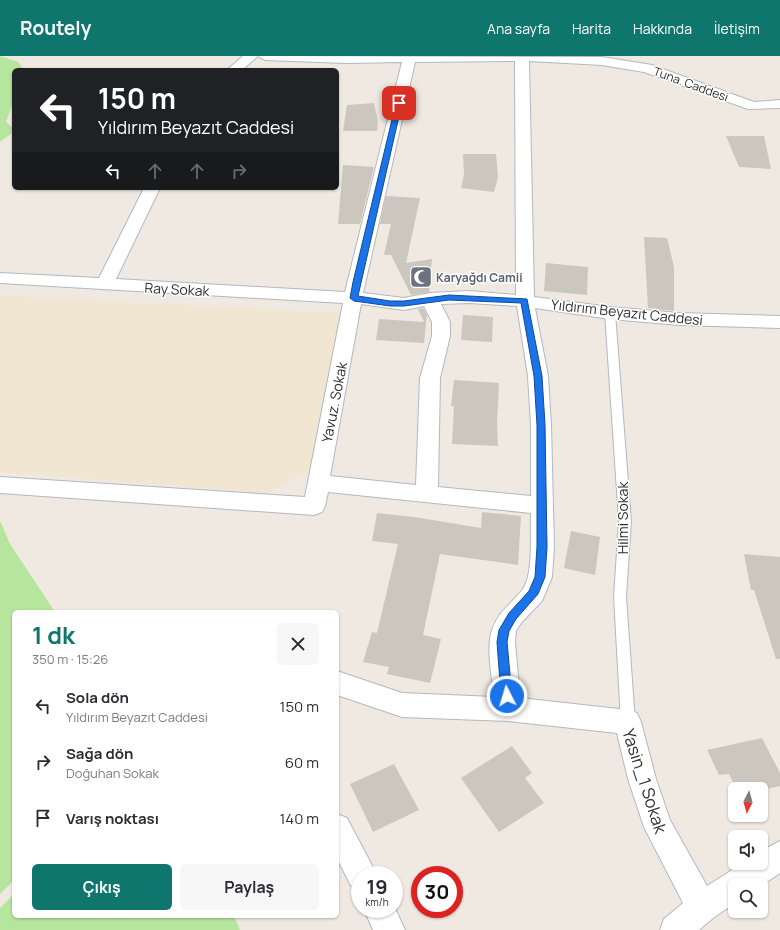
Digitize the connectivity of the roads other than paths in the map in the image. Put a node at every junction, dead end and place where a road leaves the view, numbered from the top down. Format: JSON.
{"nodes":[{"id":1,"x":251,"y":56,"type":"edge"},
{"id":2,"x":265,"y":56,"type":"edge"},
{"id":3,"x":410,"y":57,"type":"junction"},
{"id":4,"x":522,"y":57,"type":"edge"},
{"id":5,"x":236,"y":68,"type":"edge"},
{"id":6,"x":777,"y":110,"type":"edge"},
{"id":7,"x":151,"y":190,"type":"edge"},
{"id":8,"x":0,"y":278,"type":"edge"},
{"id":9,"x":104,"y":285,"type":"junction"},
{"id":10,"x":354,"y":298,"type":"junction"},
{"id":11,"x":430,"y":299,"type":"junction"},
{"id":12,"x":525,"y":301,"type":"junction"},
{"id":13,"x":610,"y":313,"type":"junction"},
{"id":14,"x":779,"y":325,"type":"edge"},
{"id":15,"x":318,"y":482,"type":"junction"},
{"id":16,"x":0,"y":485,"type":"edge"},
{"id":17,"x":427,"y":494,"type":"junction"},
{"id":18,"x":541,"y":506,"type":"junction"},
{"id":19,"x":339,"y":684,"type":"edge"},
{"id":20,"x":508,"y":709,"type":"junction"},
{"id":21,"x":628,"y":722,"type":"junction"},
{"id":22,"x":339,"y":832,"type":"edge"},
{"id":23,"x":780,"y":856,"type":"edge"},
{"id":24,"x":357,"y":866,"type":"edge"},
{"id":25,"x":747,"y":878,"type":"edge"},
{"id":26,"x":728,"y":890,"type":"edge"},
{"id":27,"x":702,"y":907,"type":"junction"},
{"id":28,"x":384,"y":918,"type":"edge"},
{"id":29,"x":390,"y":930,"type":"edge"},
{"id":30,"x":675,"y":930,"type":"edge"}],
"edges":[{"from":1,"to":5,"type":"street"},
{"from":2,"to":3,"type":"street","name":"Tuna. Caddesi"},
{"from":3,"to":4,"type":"street","name":"Tuna. Caddesi"},
{"from":3,"to":10,"type":"street","name":"Yavuz. Sokak"},
{"from":4,"to":6,"type":"street","name":"Tuna. Caddesi"},
{"from":4,"to":12,"type":"street"},
{"from":7,"to":9,"type":"street"},
{"from":8,"to":9,"type":"street","name":"Ray Sokak"},
{"from":9,"to":10,"type":"street","name":"Ray Sokak"},
{"from":10,"to":11,"type":"street","name":"Yıldırım Beyazıt Caddesi"},
{"from":10,"to":15,"type":"street","name":"Yavuz. Sokak"},
{"from":11,"to":12,"type":"street","name":"Yıldırım Beyazıt Caddesi"},
{"from":11,"to":17,"type":"street"},
{"from":12,"to":13,"type":"street","name":"Yıldırım Beyazıt Caddesi"},
{"from":12,"to":18,"type":"street"},
{"from":13,"to":14,"type":"street","name":"Yıldırım Beyazıt Caddesi"},
{"from":13,"to":21,"type":"lane","name":"Hilmi Sokak"},
{"from":15,"to":16,"type":"street","name":"Yavuz. Sokak"},
{"from":15,"to":17,"type":"street"},
{"from":17,"to":18,"type":"street"},
{"from":18,"to":20,"type":"street"},
{"from":19,"to":20,"type":"street","name":"Yasin_1 Sokak"},
{"from":20,"to":21,"type":"street","name":"Yasin_1 Sokak"},
{"from":21,"to":27,"type":"street","name":"Yasin_1 Sokak"},
{"from":22,"to":24,"type":"street"},
{"from":23,"to":25,"type":"street"},
{"from":26,"to":27,"type":"street"},
{"from":27,"to":30,"type":"street"},
{"from":28,"to":29,"type":"street"}]}
